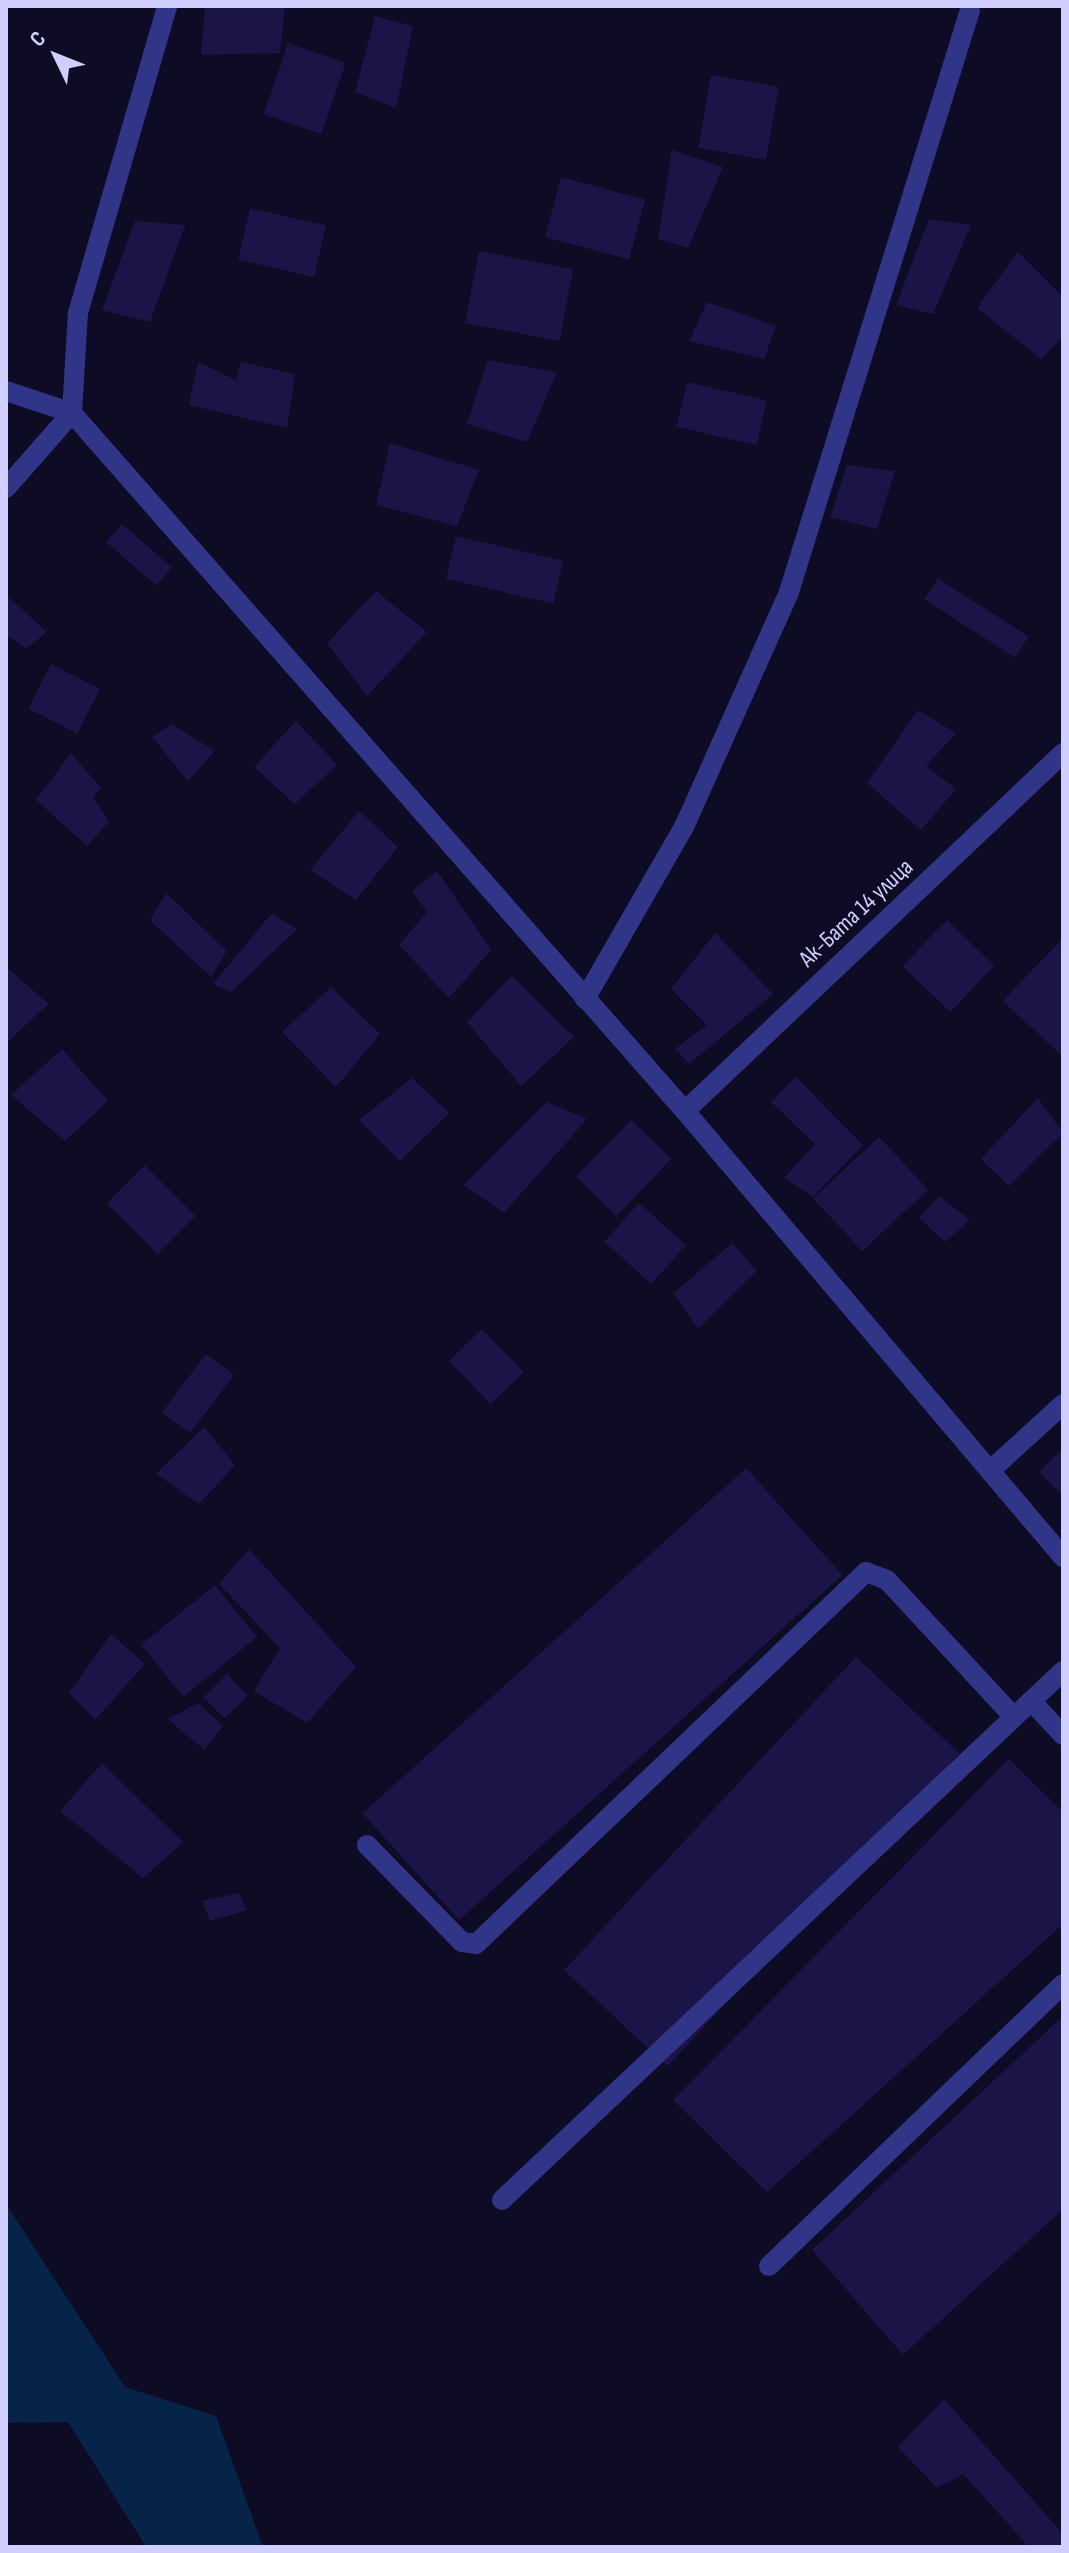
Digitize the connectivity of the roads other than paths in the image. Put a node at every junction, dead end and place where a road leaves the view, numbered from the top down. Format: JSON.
{"nodes":[{"id":1,"x":167,"y":6,"type":"edge"},
{"id":2,"x":970,"y":10,"type":"dead end"},
{"id":3,"x":6,"y":391,"type":"edge"},
{"id":4,"x":72,"y":413,"type":"junction"},
{"id":5,"x":6,"y":488,"type":"edge"},
{"id":6,"x":1063,"y":753,"type":"edge"},
{"id":7,"x":585,"y":999,"type":"junction"},
{"id":8,"x":685,"y":1111,"type":"junction"},
{"id":9,"x":1063,"y":1404,"type":"edge"},
{"id":10,"x":993,"y":1468,"type":"junction"},
{"id":11,"x":1063,"y":1557,"type":"edge"},
{"id":12,"x":1063,"y":1671,"type":"edge"},
{"id":13,"x":1031,"y":1701,"type":"junction"},
{"id":14,"x":1014,"y":1717,"type":"junction"},
{"id":15,"x":1063,"y":1735,"type":"edge"},
{"id":16,"x":367,"y":1845,"type":"dead end"},
{"id":17,"x":1063,"y":1984,"type":"edge"},
{"id":18,"x":502,"y":2200,"type":"dead end"},
{"id":19,"x":769,"y":2266,"type":"dead end"}],
"edges":[{"from":1,"to":4,"type":"street"},
{"from":2,"to":7,"type":"street"},
{"from":3,"to":4,"type":"street"},
{"from":4,"to":5,"type":"street"},
{"from":4,"to":7,"type":"street"},
{"from":6,"to":8,"type":"street","name":"Ак-Бата 14 улица"},
{"from":7,"to":8,"type":"street"},
{"from":8,"to":10,"type":"street"},
{"from":9,"to":10,"type":"street"},
{"from":10,"to":11,"type":"street"},
{"from":12,"to":13,"type":"street"},
{"from":13,"to":14,"type":"street"},
{"from":13,"to":15,"type":"street"},
{"from":14,"to":16,"type":"street"},
{"from":14,"to":18,"type":"street"},
{"from":17,"to":19,"type":"street"}]}
